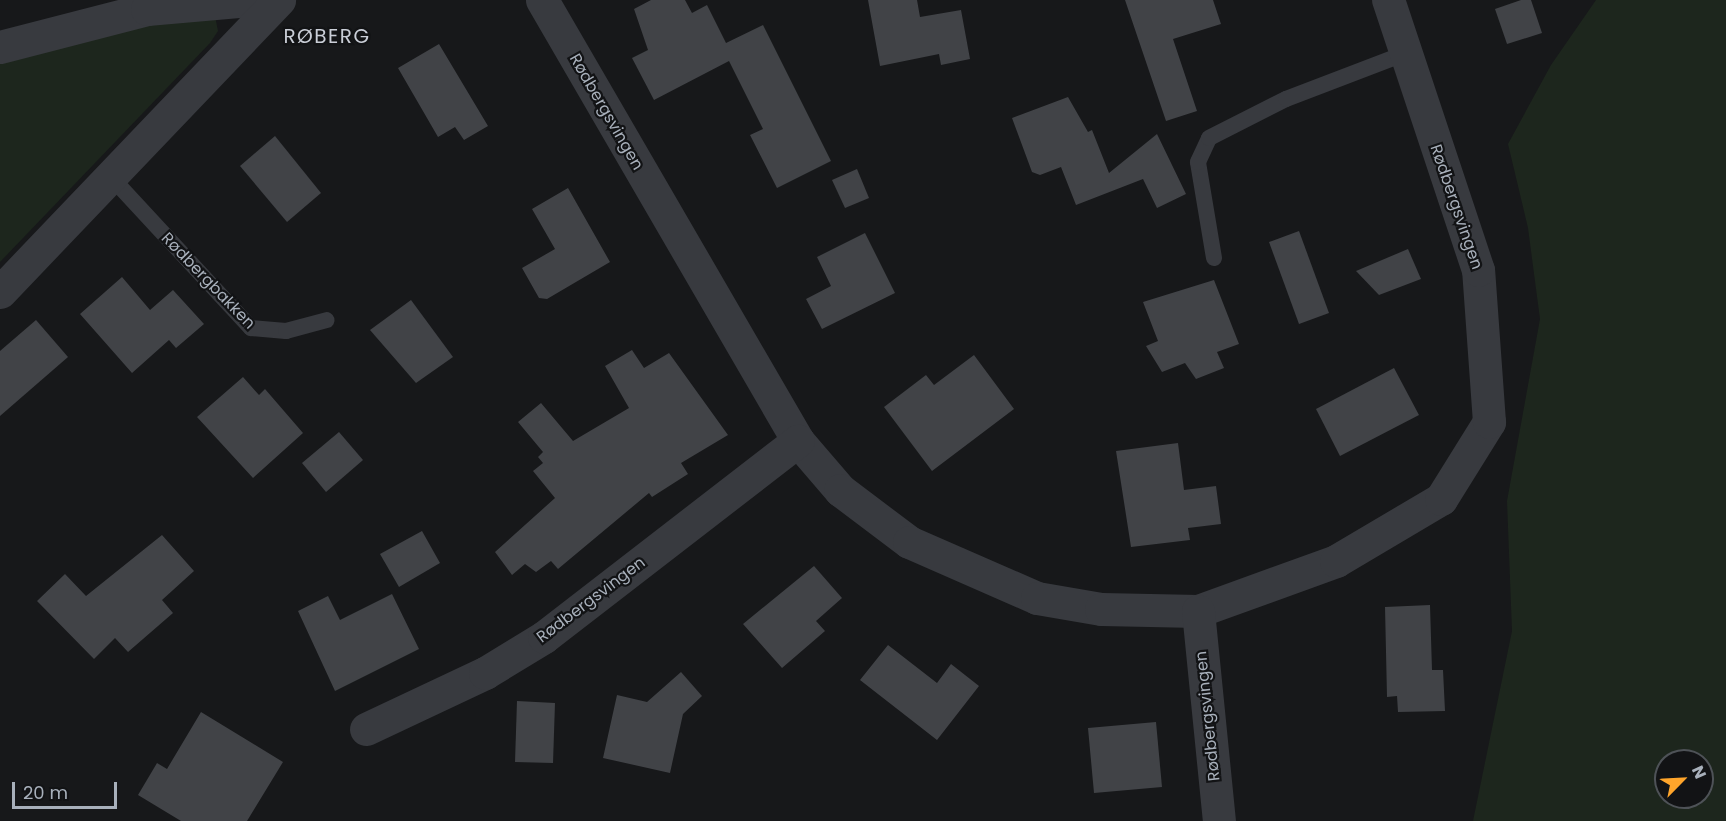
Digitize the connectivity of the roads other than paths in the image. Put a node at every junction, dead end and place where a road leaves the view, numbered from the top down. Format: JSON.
{"nodes":[{"id":1,"x":250,"y":0,"type":"edge"},
{"id":2,"x":279,"y":0,"type":"edge"},
{"id":3,"x":542,"y":0,"type":"edge"},
{"id":4,"x":1388,"y":0,"type":"edge"},
{"id":5,"x":0,"y":47,"type":"edge"},
{"id":6,"x":1404,"y":54,"type":"junction"},
{"id":7,"x":111,"y":177,"type":"junction"},
{"id":8,"x":1214,"y":258,"type":"dead end"},
{"id":9,"x":0,"y":292,"type":"edge"},
{"id":10,"x":327,"y":320,"type":"dead end"},
{"id":11,"x":798,"y":441,"type":"junction"},
{"id":12,"x":1198,"y":611,"type":"junction"},
{"id":13,"x":366,"y":729,"type":"dead end"},
{"id":14,"x":1219,"y":821,"type":"edge"}],
"edges":[{"from":1,"to":5,"type":"street"},
{"from":2,"to":7,"type":"street"},
{"from":3,"to":11,"type":"street","name":"Rødbergsvingen"},
{"from":4,"to":6,"type":"street","name":"Rødbergsvingen"},
{"from":6,"to":8,"type":"lane"},
{"from":6,"to":12,"type":"street","name":"Rødbergsvingen"},
{"from":7,"to":9,"type":"street"},
{"from":7,"to":10,"type":"lane","name":"Rødbergbakken"},
{"from":11,"to":12,"type":"street","name":"Rødbergsvingen"},
{"from":11,"to":13,"type":"street","name":"Rødbergsvingen"},
{"from":12,"to":14,"type":"street","name":"Rødbergsvingen"}]}
